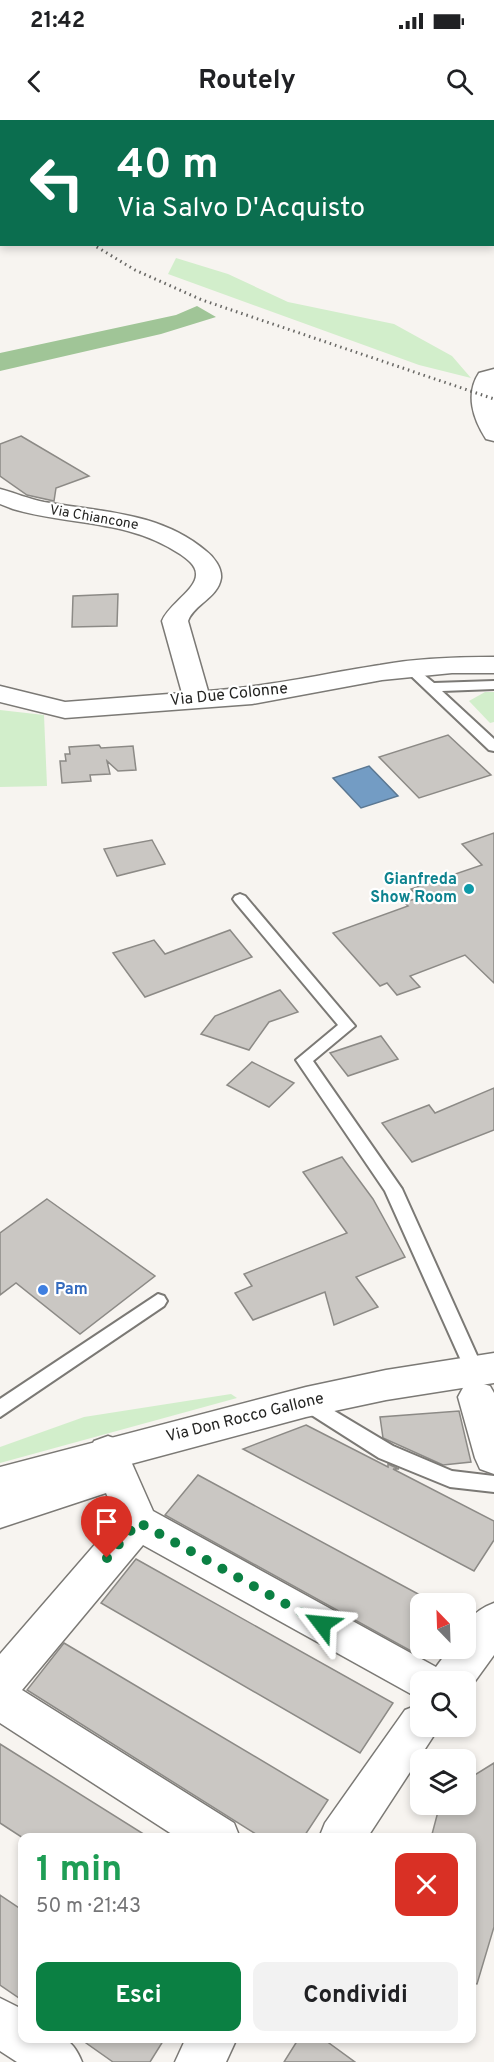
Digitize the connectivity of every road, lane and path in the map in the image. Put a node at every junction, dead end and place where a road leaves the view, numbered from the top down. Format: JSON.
{"nodes":[{"id":1,"x":494,"y":375,"type":"edge"},
{"id":2,"x":494,"y":434,"type":"edge"},
{"id":3,"x":0,"y":496,"type":"edge"},
{"id":4,"x":494,"y":665,"type":"edge"},
{"id":5,"x":412,"y":669,"type":"junction"},
{"id":6,"x":494,"y":685,"type":"edge"},
{"id":7,"x":431,"y":687,"type":"junction"},
{"id":8,"x":0,"y":694,"type":"edge"},
{"id":9,"x":197,"y":700,"type":"junction"},
{"id":10,"x":494,"y":747,"type":"edge"},
{"id":11,"x":240,"y":899,"type":"dead end"},
{"id":12,"x":158,"y":1301,"type":"dead end"},
{"id":13,"x":482,"y":1379,"type":"edge"},
{"id":14,"x":306,"y":1402,"type":"junction"},
{"id":15,"x":0,"y":1408,"type":"edge"},
{"id":16,"x":494,"y":1458,"type":"edge"},
{"id":17,"x":113,"y":1462,"type":"junction"},
{"id":18,"x":0,"y":1483,"type":"edge"},
{"id":19,"x":494,"y":1484,"type":"edge"},
{"id":20,"x":0,"y":1511,"type":"edge"},
{"id":21,"x":138,"y":1522,"type":"junction"},
{"id":22,"x":494,"y":1622,"type":"edge"},
{"id":23,"x":458,"y":1671,"type":"edge"},
{"id":24,"x":410,"y":1674,"type":"edge"},
{"id":25,"x":0,"y":1685,"type":"edge"},
{"id":26,"x":0,"y":1700,"type":"edge"},
{"id":27,"x":411,"y":1737,"type":"edge"},
{"id":28,"x":210,"y":1833,"type":"edge"},
{"id":29,"x":345,"y":1833,"type":"edge"},
{"id":30,"x":0,"y":2022,"type":"edge"},
{"id":31,"x":18,"y":2035,"type":"edge"},
{"id":32,"x":30,"y":2043,"type":"edge"},
{"id":33,"x":210,"y":2043,"type":"edge"},
{"id":34,"x":58,"y":2062,"type":"edge"},
{"id":35,"x":199,"y":2062,"type":"edge"}],
"edges":[{"from":1,"to":2,"type":"street"},
{"from":3,"to":9,"type":"street","name":"Via Chiancone"},
{"from":4,"to":5,"type":"street","name":"Via Due Colonne"},
{"from":5,"to":7,"type":"lane"},
{"from":5,"to":9,"type":"street","name":"Via Due Colonne"},
{"from":6,"to":7,"type":"lane"},
{"from":7,"to":10,"type":"lane"},
{"from":8,"to":9,"type":"street","name":"Via Due Colonne"},
{"from":11,"to":13,"type":"lane"},
{"from":12,"to":15,"type":"lane"},
{"from":13,"to":14,"type":"street","name":"Via Don Rocco Gallone"},
{"from":13,"to":16,"type":"street"},
{"from":14,"to":17,"type":"street","name":"Via Don Rocco Gallone"},
{"from":14,"to":19,"type":"lane"},
{"from":17,"to":18,"type":"street","name":"Via Don Rocco Gallone"},
{"from":17,"to":20,"type":"street"},
{"from":17,"to":21,"type":"street"},
{"from":21,"to":24,"type":"street"},
{"from":21,"to":25,"type":"street"},
{"from":22,"to":23,"type":"street"},
{"from":26,"to":28,"type":"street"},
{"from":27,"to":29,"type":"street"},
{"from":30,"to":31,"type":"street"},
{"from":32,"to":34,"type":"street"},
{"from":33,"to":35,"type":"street"}]}
